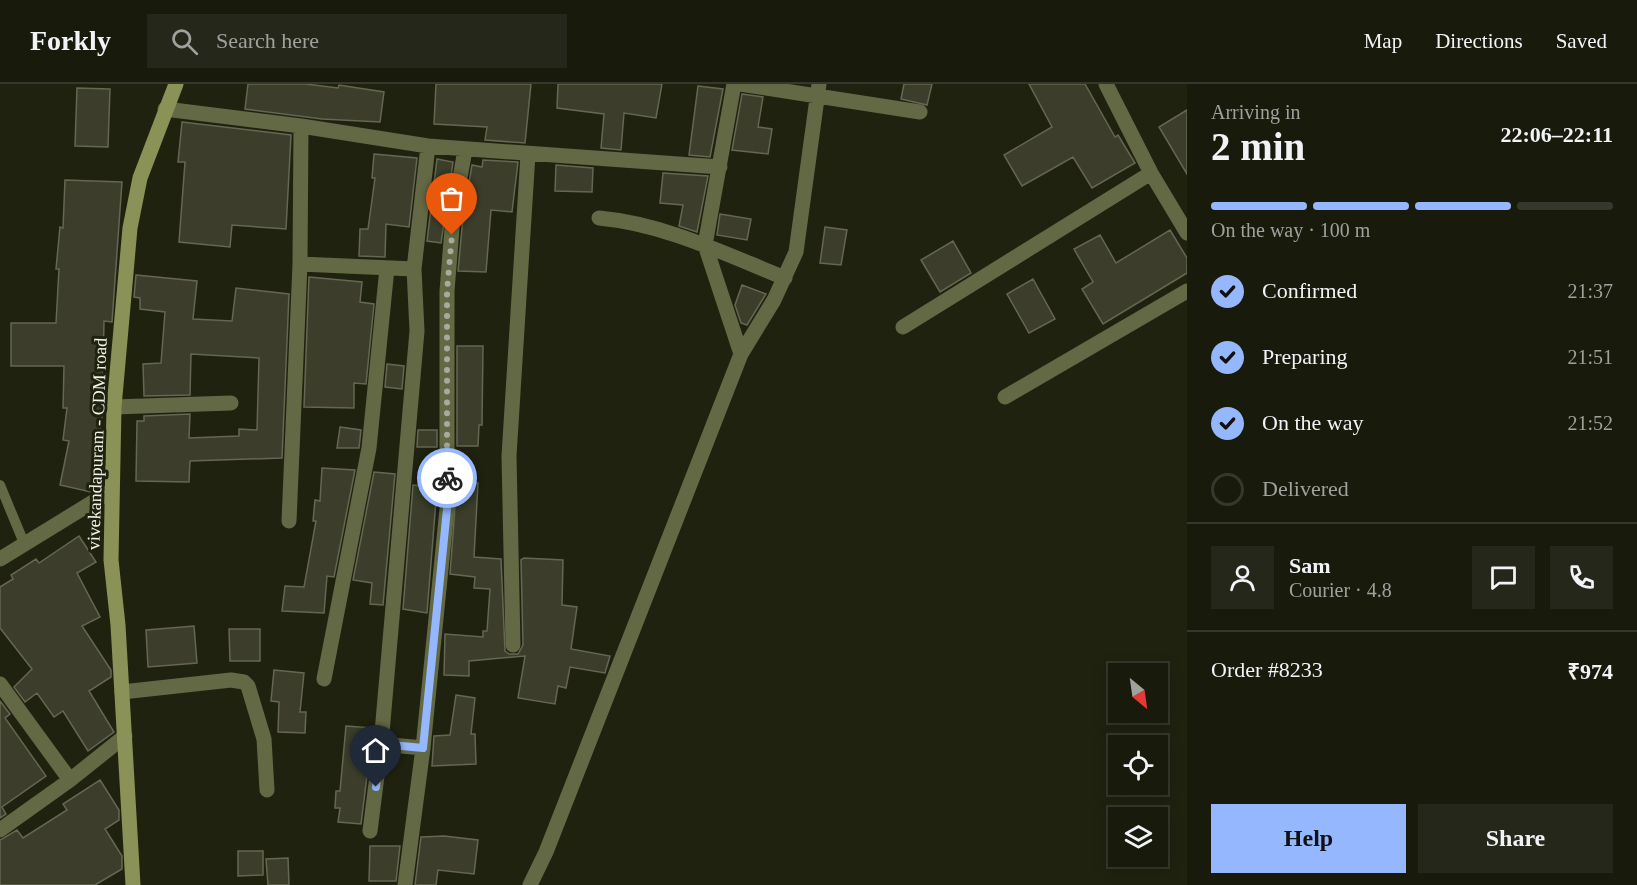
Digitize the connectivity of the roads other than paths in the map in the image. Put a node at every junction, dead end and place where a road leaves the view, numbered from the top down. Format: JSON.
{"nodes":[{"id":1,"x":176,"y":84,"type":"edge"},
{"id":2,"x":734,"y":84,"type":"edge"},
{"id":3,"x":740,"y":84,"type":"edge"},
{"id":4,"x":1106,"y":84,"type":"edge"},
{"id":5,"x":818,"y":90,"type":"edge"},
{"id":6,"x":165,"y":109,"type":"junction"},
{"id":7,"x":920,"y":112,"type":"dead end"},
{"id":8,"x":301,"y":126,"type":"junction"},
{"id":9,"x":428,"y":146,"type":"junction"},
{"id":10,"x":465,"y":150,"type":"junction"},
{"id":11,"x":528,"y":154,"type":"junction"},
{"id":12,"x":720,"y":167,"type":"junction"},
{"id":13,"x":1151,"y":173,"type":"junction"},
{"id":14,"x":599,"y":218,"type":"dead end"},
{"id":15,"x":1187,"y":233,"type":"edge"},
{"id":16,"x":705,"y":245,"type":"junction"},
{"id":17,"x":300,"y":264,"type":"junction"},
{"id":18,"x":387,"y":268,"type":"junction"},
{"id":19,"x":414,"y":269,"type":"junction"},
{"id":20,"x":785,"y":278,"type":"junction"},
{"id":21,"x":1187,"y":291,"type":"edge"},
{"id":22,"x":903,"y":327,"type":"dead end"},
{"id":23,"x":741,"y":354,"type":"junction"},
{"id":24,"x":1005,"y":397,"type":"dead end"},
{"id":25,"x":231,"y":403,"type":"dead end"},
{"id":26,"x":114,"y":407,"type":"junction"},
{"id":27,"x":0,"y":485,"type":"edge"},
{"id":28,"x":111,"y":491,"type":"junction"},
{"id":29,"x":289,"y":521,"type":"dead end"},
{"id":30,"x":24,"y":543,"type":"junction"},
{"id":31,"x":0,"y":559,"type":"edge"},
{"id":32,"x":513,"y":645,"type":"dead end"},
{"id":33,"x":324,"y":679,"type":"dead end"},
{"id":34,"x":0,"y":684,"type":"edge"},
{"id":35,"x":122,"y":692,"type":"junction"},
{"id":36,"x":125,"y":736,"type":"junction"},
{"id":37,"x":381,"y":744,"type":"junction"},
{"id":38,"x":423,"y":748,"type":"junction"},
{"id":39,"x":70,"y":780,"type":"junction"},
{"id":40,"x":267,"y":790,"type":"dead end"},
{"id":41,"x":0,"y":830,"type":"edge"},
{"id":42,"x":370,"y":831,"type":"dead end"},
{"id":43,"x":134,"y":885,"type":"edge"},
{"id":44,"x":405,"y":885,"type":"edge"},
{"id":45,"x":530,"y":885,"type":"edge"}],
"edges":[{"from":1,"to":6,"type":"street","name":"vivekandapuram - CDM road"},
{"from":2,"to":12,"type":"street"},
{"from":3,"to":5,"type":"street"},
{"from":4,"to":13,"type":"street"},
{"from":5,"to":7,"type":"street"},
{"from":5,"to":20,"type":"street"},
{"from":6,"to":8,"type":"street"},
{"from":6,"to":26,"type":"street","name":"vivekandapuram - CDM road"},
{"from":8,"to":9,"type":"street"},
{"from":8,"to":17,"type":"street"},
{"from":9,"to":10,"type":"street"},
{"from":9,"to":19,"type":"street"},
{"from":10,"to":11,"type":"street"},
{"from":10,"to":38,"type":"street"},
{"from":11,"to":12,"type":"street"},
{"from":11,"to":32,"type":"street"},
{"from":12,"to":16,"type":"street"},
{"from":13,"to":15,"type":"street"},
{"from":13,"to":22,"type":"street"},
{"from":14,"to":16,"type":"street"},
{"from":16,"to":20,"type":"street"},
{"from":16,"to":23,"type":"street"},
{"from":17,"to":18,"type":"street"},
{"from":17,"to":29,"type":"street"},
{"from":18,"to":19,"type":"street"},
{"from":18,"to":33,"type":"street"},
{"from":19,"to":37,"type":"street"},
{"from":20,"to":23,"type":"street"},
{"from":21,"to":24,"type":"street"},
{"from":23,"to":45,"type":"street"},
{"from":25,"to":26,"type":"street"},
{"from":26,"to":28,"type":"street","name":"vivekandapuram - CDM road"},
{"from":27,"to":30,"type":"lane"},
{"from":28,"to":30,"type":"street"},
{"from":28,"to":35,"type":"street","name":"vivekandapuram - CDM road"},
{"from":30,"to":31,"type":"street"},
{"from":34,"to":39,"type":"street"},
{"from":35,"to":36,"type":"street","name":"vivekandapuram - CDM road"},
{"from":35,"to":40,"type":"street"},
{"from":36,"to":39,"type":"street"},
{"from":36,"to":43,"type":"street","name":"vivekandapuram - CDM road"},
{"from":37,"to":38,"type":"street"},
{"from":37,"to":42,"type":"street"},
{"from":38,"to":44,"type":"street"},
{"from":39,"to":41,"type":"street"}]}
